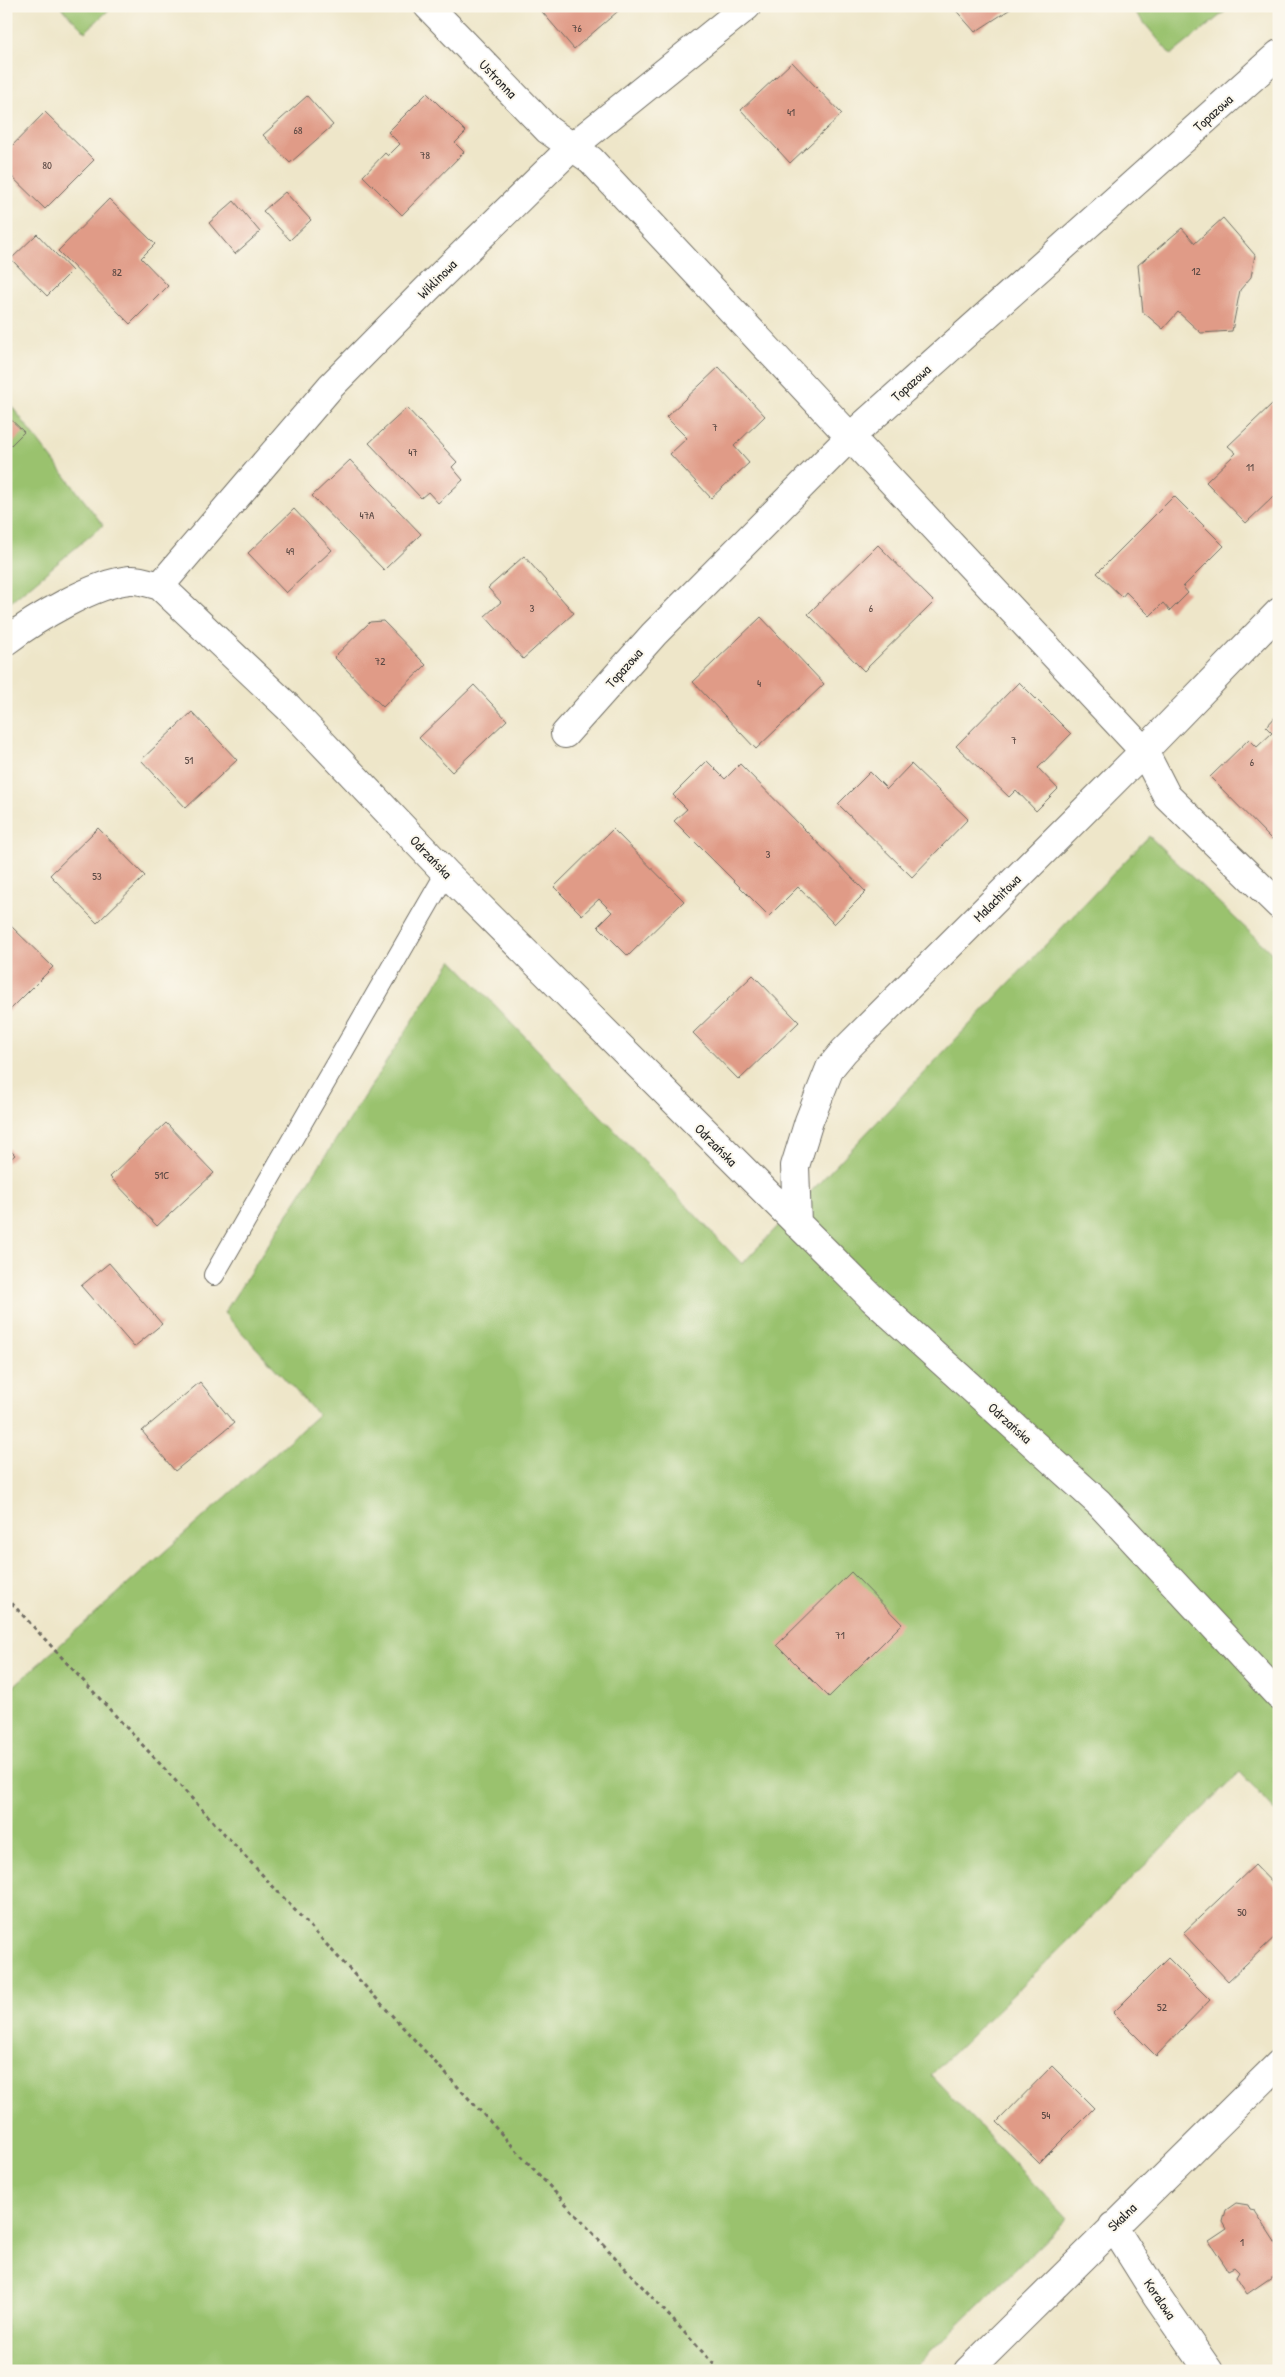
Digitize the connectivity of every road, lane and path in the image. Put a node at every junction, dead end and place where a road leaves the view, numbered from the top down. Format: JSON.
{"nodes":[{"id":1,"x":428,"y":6,"type":"edge"},
{"id":2,"x":747,"y":6,"type":"edge"},
{"id":3,"x":1279,"y":54,"type":"edge"},
{"id":4,"x":572,"y":147,"type":"junction"},
{"id":5,"x":849,"y":438,"type":"junction"},
{"id":6,"x":160,"y":586,"type":"junction"},
{"id":7,"x":1279,"y":612,"type":"edge"},
{"id":8,"x":6,"y":641,"type":"edge"},
{"id":9,"x":565,"y":734,"type":"dead end"},
{"id":10,"x":1144,"y":751,"type":"junction"},
{"id":11,"x":446,"y":873,"type":"junction"},
{"id":12,"x":1279,"y":905,"type":"edge"},
{"id":13,"x":796,"y":1224,"type":"junction"},
{"id":14,"x":214,"y":1276,"type":"dead end"},
{"id":15,"x":6,"y":1597,"type":"edge"},
{"id":16,"x":1279,"y":1696,"type":"edge"},
{"id":17,"x":1279,"y":2064,"type":"edge"},
{"id":18,"x":1113,"y":2226,"type":"junction"},
{"id":19,"x":720,"y":2371,"type":"edge"},
{"id":20,"x":968,"y":2371,"type":"edge"},
{"id":21,"x":1209,"y":2371,"type":"edge"}],
"edges":[{"from":1,"to":4,"type":"street","name":"Ustronna"},
{"from":2,"to":4,"type":"street","name":"Wiklinowa"},
{"from":3,"to":5,"type":"street","name":"Topazowa"},
{"from":4,"to":5,"type":"street","name":"Ustronna"},
{"from":4,"to":6,"type":"street","name":"Wiklinowa"},
{"from":5,"to":9,"type":"street","name":"Topazowa"},
{"from":5,"to":10,"type":"street","name":"Ustronna"},
{"from":6,"to":8,"type":"street"},
{"from":6,"to":11,"type":"street","name":"Odrzańska"},
{"from":7,"to":10,"type":"street","name":"Malachitowa"},
{"from":10,"to":12,"type":"street","name":"Ustronna"},
{"from":10,"to":13,"type":"street","name":"Malachitowa"},
{"from":11,"to":13,"type":"street","name":"Odrzańska"},
{"from":11,"to":14,"type":"lane"},
{"from":13,"to":16,"type":"street","name":"Odrzańska"},
{"from":15,"to":19,"type":"path"},
{"from":17,"to":18,"type":"street","name":"Skalna"},
{"from":18,"to":20,"type":"street","name":"Skalna"},
{"from":18,"to":21,"type":"street","name":"Koralowa"}]}
